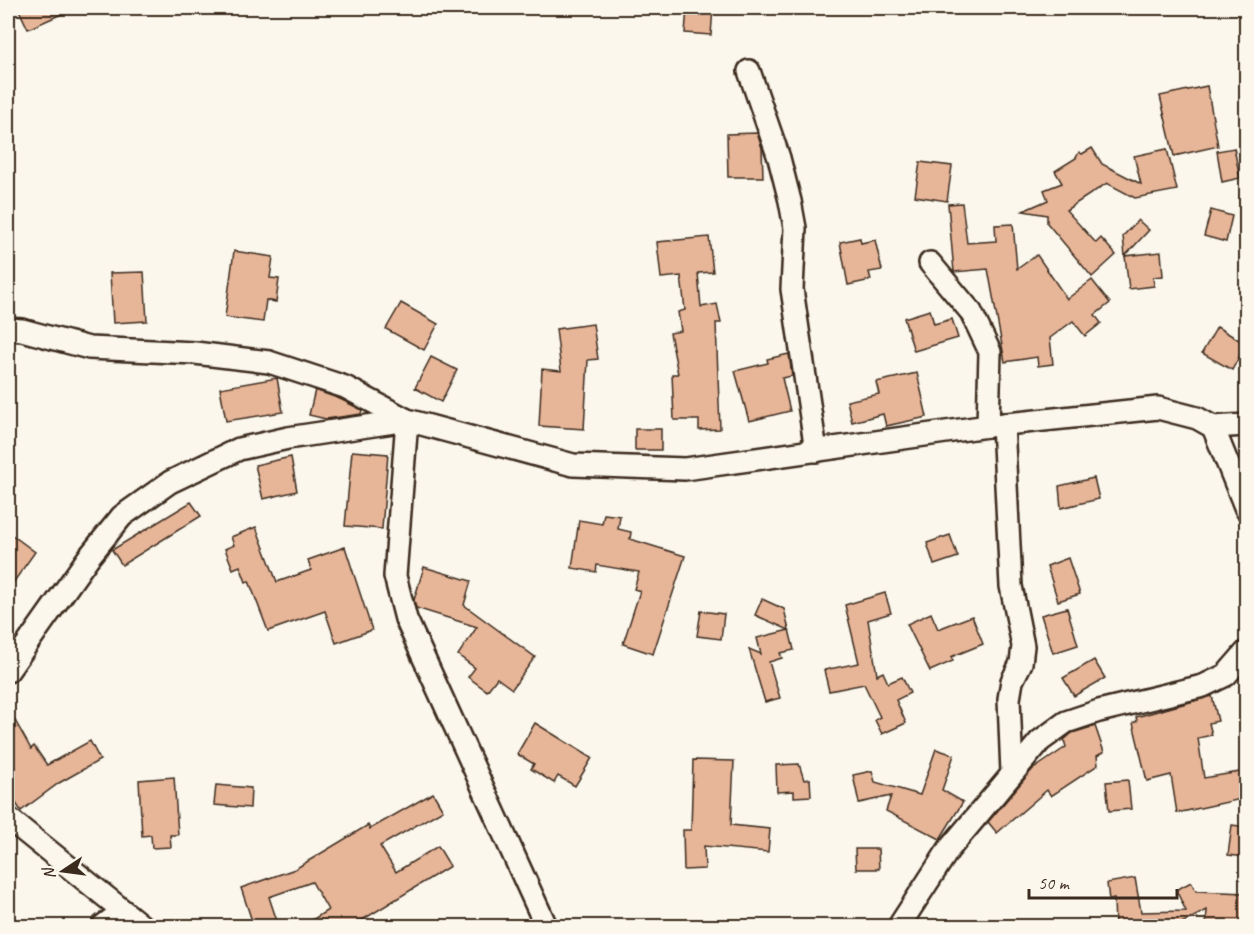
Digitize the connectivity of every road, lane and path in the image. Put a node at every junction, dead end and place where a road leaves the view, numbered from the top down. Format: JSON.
{"nodes":[{"id":1,"x":748,"y":71,"type":"dead end"},
{"id":2,"x":930,"y":263,"type":"dead end"},
{"id":3,"x":8,"y":329,"type":"edge"},
{"id":4,"x":407,"y":420,"type":"junction"},
{"id":5,"x":996,"y":425,"type":"junction"},
{"id":6,"x":1246,"y":425,"type":"edge"},
{"id":7,"x":1213,"y":428,"type":"junction"},
{"id":8,"x":816,"y":451,"type":"junction"},
{"id":9,"x":1246,"y":509,"type":"edge"},
{"id":10,"x":1246,"y":652,"type":"edge"},
{"id":11,"x":8,"y":671,"type":"edge"},
{"id":12,"x":1012,"y":773,"type":"junction"},
{"id":13,"x":8,"y":818,"type":"edge"},
{"id":14,"x":123,"y":911,"type":"junction"},
{"id":15,"x":103,"y":927,"type":"edge"},
{"id":16,"x":142,"y":927,"type":"edge"},
{"id":17,"x":546,"y":927,"type":"edge"},
{"id":18,"x":899,"y":927,"type":"edge"}],
"edges":[{"from":1,"to":8,"type":"street"},
{"from":2,"to":5,"type":"street"},
{"from":3,"to":4,"type":"street"},
{"from":4,"to":8,"type":"street"},
{"from":4,"to":11,"type":"street"},
{"from":4,"to":17,"type":"street"},
{"from":5,"to":7,"type":"street"},
{"from":5,"to":8,"type":"street"},
{"from":5,"to":12,"type":"street"},
{"from":6,"to":7,"type":"street"},
{"from":7,"to":9,"type":"street"},
{"from":10,"to":12,"type":"street"},
{"from":12,"to":18,"type":"street"},
{"from":13,"to":14,"type":"street"},
{"from":14,"to":15,"type":"street"},
{"from":14,"to":16,"type":"street"}]}
